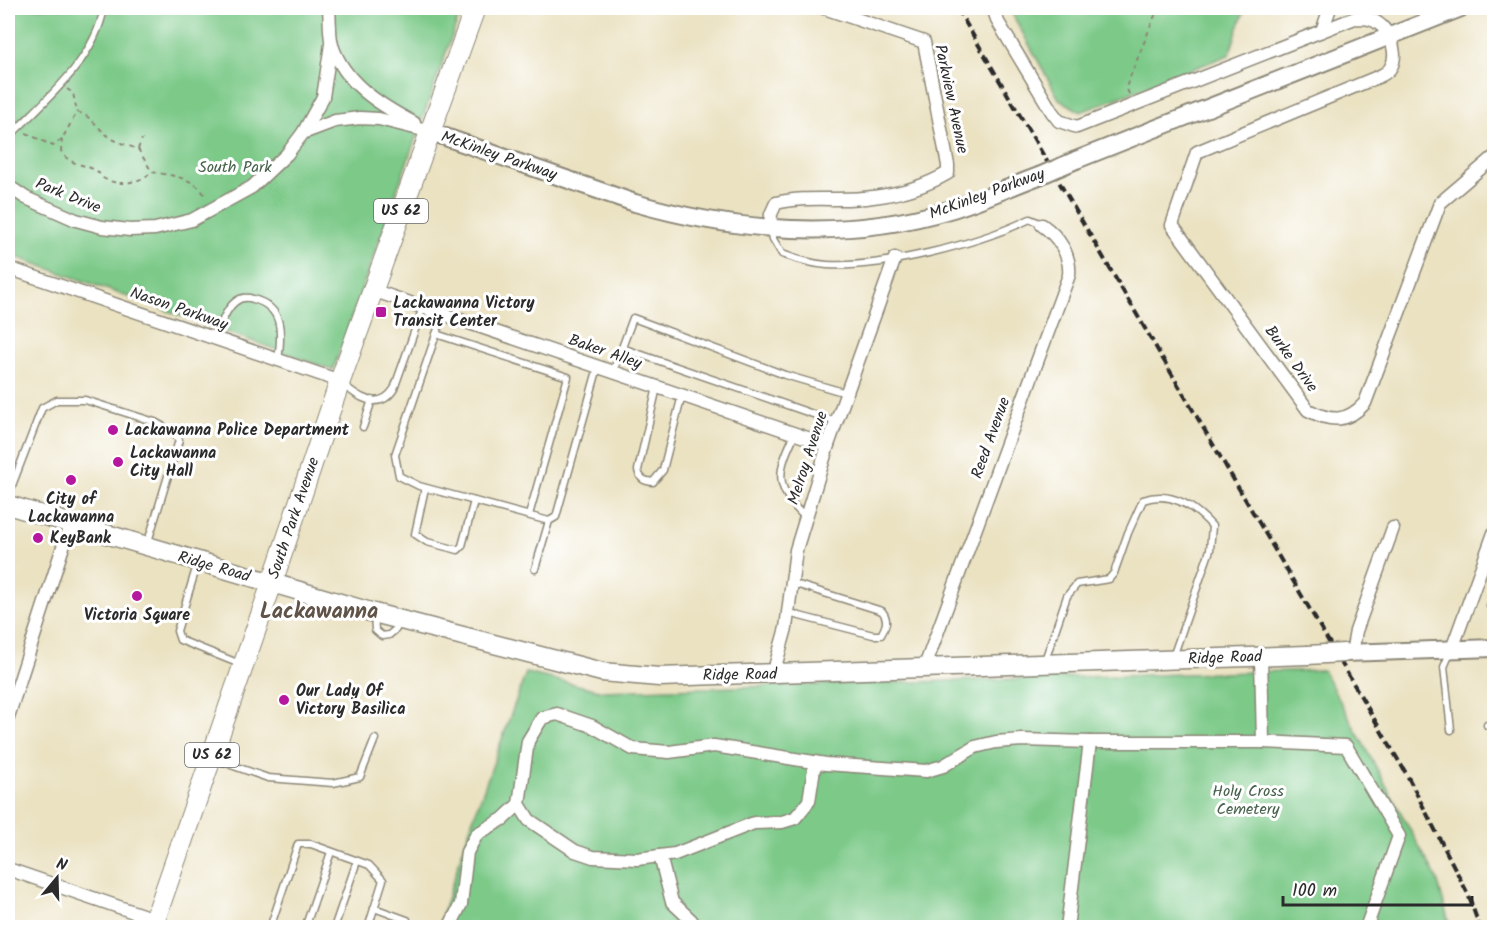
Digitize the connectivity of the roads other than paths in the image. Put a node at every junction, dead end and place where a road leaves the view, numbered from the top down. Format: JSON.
{"nodes":[{"id":1,"x":104,"y":8,"type":"edge"},
{"id":2,"x":329,"y":8,"type":"edge"},
{"id":3,"x":475,"y":8,"type":"edge"},
{"id":4,"x":824,"y":8,"type":"edge"},
{"id":5,"x":993,"y":8,"type":"edge"},
{"id":6,"x":1330,"y":8,"type":"edge"},
{"id":7,"x":1461,"y":8,"type":"edge"},
{"id":8,"x":1322,"y":31,"type":"junction"},
{"id":9,"x":1389,"y":36,"type":"junction"},
{"id":10,"x":331,"y":43,"type":"junction"},
{"id":11,"x":431,"y":132,"type":"junction"},
{"id":12,"x":303,"y":133,"type":"junction"},
{"id":13,"x":8,"y":138,"type":"edge"},
{"id":14,"x":1494,"y":157,"type":"edge"},
{"id":15,"x":8,"y":186,"type":"edge"},
{"id":16,"x":1042,"y":225,"type":"joint"},
{"id":17,"x":770,"y":228,"type":"junction"},
{"id":18,"x":896,"y":258,"type":"junction"},
{"id":19,"x":8,"y":268,"type":"edge"},
{"id":20,"x":372,"y":290,"type":"junction"},
{"id":21,"x":423,"y":308,"type":"junction"},
{"id":22,"x":443,"y":314,"type":"junction"},
{"id":23,"x":436,"y":334,"type":"junction"},
{"id":24,"x":216,"y":339,"type":"junction"},
{"id":25,"x":622,"y":348,"type":"junction"},
{"id":26,"x":278,"y":360,"type":"junction"},
{"id":27,"x":598,"y":367,"type":"junction"},
{"id":28,"x":613,"y":372,"type":"junction"},
{"id":29,"x":340,"y":381,"type":"junction"},
{"id":30,"x":657,"y":387,"type":"junction"},
{"id":31,"x":847,"y":393,"type":"junction"},
{"id":32,"x":681,"y":395,"type":"junction"},
{"id":33,"x":372,"y":400,"type":"junction"},
{"id":34,"x":836,"y":422,"type":"junction"},
{"id":35,"x":363,"y":427,"type":"dead end"},
{"id":36,"x":795,"y":434,"type":"junction"},
{"id":37,"x":828,"y":445,"type":"junction"},
{"id":38,"x":425,"y":488,"type":"junction"},
{"id":39,"x":8,"y":496,"type":"edge"},
{"id":40,"x":474,"y":501,"type":"junction"},
{"id":41,"x":8,"y":505,"type":"edge"},
{"id":42,"x":530,"y":515,"type":"junction"},
{"id":43,"x":806,"y":518,"type":"junction"},
{"id":44,"x":549,"y":520,"type":"junction"},
{"id":45,"x":70,"y":525,"type":"junction"},
{"id":46,"x":1393,"y":528,"type":"dead end"},
{"id":47,"x":1494,"y":537,"type":"edge"},
{"id":48,"x":147,"y":547,"type":"junction"},
{"id":49,"x":198,"y":562,"type":"junction"},
{"id":50,"x":535,"y":569,"type":"dead end"},
{"id":51,"x":792,"y":583,"type":"junction"},
{"id":52,"x":272,"y":584,"type":"junction"},
{"id":53,"x":1494,"y":595,"type":"edge"},
{"id":54,"x":1494,"y":612,"type":"edge"},
{"id":55,"x":788,"y":613,"type":"junction"},
{"id":56,"x":1494,"y":648,"type":"edge"},
{"id":57,"x":1452,"y":649,"type":"junction"},
{"id":58,"x":1348,"y":653,"type":"junction"},
{"id":59,"x":1261,"y":656,"type":"junction"},
{"id":60,"x":1172,"y":659,"type":"junction"},
{"id":61,"x":1044,"y":664,"type":"junction"},
{"id":62,"x":243,"y":665,"type":"junction"},
{"id":63,"x":924,"y":669,"type":"junction"},
{"id":64,"x":773,"y":674,"type":"junction"},
{"id":65,"x":8,"y":717,"type":"edge"},
{"id":66,"x":1451,"y":730,"type":"dead end"},
{"id":67,"x":375,"y":739,"type":"dead end"},
{"id":68,"x":1090,"y":742,"type":"junction"},
{"id":69,"x":1263,"y":742,"type":"junction"},
{"id":70,"x":211,"y":758,"type":"junction"},
{"id":71,"x":815,"y":762,"type":"junction"},
{"id":72,"x":519,"y":804,"type":"junction"},
{"id":73,"x":331,"y":852,"type":"junction"},
{"id":74,"x":660,"y":856,"type":"junction"},
{"id":75,"x":357,"y":861,"type":"junction"},
{"id":76,"x":8,"y":869,"type":"edge"},
{"id":77,"x":374,"y":908,"type":"junction"},
{"id":78,"x":153,"y":923,"type":"edge"},
{"id":79,"x":693,"y":925,"type":"edge"},
{"id":80,"x":270,"y":927,"type":"edge"},
{"id":81,"x":305,"y":927,"type":"edge"},
{"id":82,"x":334,"y":927,"type":"edge"},
{"id":83,"x":368,"y":927,"type":"edge"},
{"id":84,"x":405,"y":927,"type":"edge"},
{"id":85,"x":449,"y":927,"type":"edge"},
{"id":86,"x":1068,"y":927,"type":"edge"},
{"id":87,"x":1366,"y":927,"type":"edge"}],
"edges":[{"from":1,"to":13,"type":"lane"},
{"from":2,"to":10,"type":"street","name":"Park Drive"},
{"from":3,"to":11,"type":"main road","name":"South Park Avenue","number":"US 62"},
{"from":4,"to":17,"type":"street","name":"Parkview Avenue"},
{"from":5,"to":8,"type":"street"},
{"from":6,"to":8,"type":"street"},
{"from":7,"to":9,"type":"street","name":"McKinley Parkway"},
{"from":8,"to":9,"type":"street"},
{"from":9,"to":14,"type":"street","name":"Burke Drive"},
{"from":9,"to":17,"type":"street","name":"McKinley Parkway","bridge":true},
{"from":10,"to":11,"type":"street","name":"Park Drive"},
{"from":10,"to":12,"type":"street","name":"Park Drive"},
{"from":11,"to":12,"type":"street"},
{"from":11,"to":17,"type":"street","name":"McKinley Parkway"},
{"from":11,"to":20,"type":"main road","name":"South Park Avenue","number":"US 62"},
{"from":12,"to":15,"type":"street","name":"Park Drive"},
{"from":16,"to":18,"type":"lane"},
{"from":16,"to":63,"type":"street","name":"Reed Avenue"},
{"from":17,"to":18,"type":"lane"},
{"from":18,"to":31,"type":"street","name":"Melroy Avenue"},
{"from":19,"to":24,"type":"street","name":"Nason Parkway"},
{"from":20,"to":21,"type":"street","name":"Baker Alley"},
{"from":20,"to":29,"type":"main road","name":"South Park Avenue","number":"US 62"},
{"from":21,"to":22,"type":"street","name":"Baker Alley"},
{"from":21,"to":33,"type":"lane"},
{"from":22,"to":23,"type":"lane"},
{"from":22,"to":27,"type":"street","name":"Baker Alley"},
{"from":23,"to":38,"type":"lane"},
{"from":23,"to":42,"type":"lane"},
{"from":24,"to":26,"type":"street","name":"Nason Parkway"},
{"from":24,"to":26,"type":"lane"},
{"from":25,"to":28,"type":"lane"},
{"from":25,"to":31,"type":"lane"},
{"from":25,"to":34,"type":"lane"},
{"from":26,"to":29,"type":"street","name":"Nason Parkway"},
{"from":27,"to":28,"type":"street","name":"Baker Alley"},
{"from":27,"to":44,"type":"lane"},
{"from":28,"to":30,"type":"street","name":"Baker Alley"},
{"from":29,"to":33,"type":"lane"},
{"from":29,"to":52,"type":"main road","name":"South Park Avenue","number":"US 62"},
{"from":30,"to":32,"type":"street","name":"Baker Alley"},
{"from":30,"to":32,"type":"lane"},
{"from":31,"to":34,"type":"street","name":"Melroy Avenue"},
{"from":32,"to":36,"type":"street","name":"Baker Alley"},
{"from":33,"to":35,"type":"lane"},
{"from":34,"to":37,"type":"street","name":"Melroy Avenue"},
{"from":36,"to":37,"type":"street","name":"Baker Alley"},
{"from":36,"to":43,"type":"lane"},
{"from":37,"to":43,"type":"street","name":"Melroy Avenue"},
{"from":38,"to":40,"type":"lane"},
{"from":38,"to":40,"type":"lane"},
{"from":39,"to":48,"type":"lane"},
{"from":40,"to":42,"type":"lane"},
{"from":41,"to":45,"type":"main road","name":"Ridge Road"},
{"from":42,"to":44,"type":"lane"},
{"from":43,"to":51,"type":"street","name":"Melroy Avenue"},
{"from":44,"to":50,"type":"lane"},
{"from":45,"to":48,"type":"main road","name":"Ridge Road"},
{"from":45,"to":65,"type":"street"},
{"from":46,"to":58,"type":"street"},
{"from":47,"to":57,"type":"street"},
{"from":48,"to":49,"type":"main road","name":"Ridge Road"},
{"from":49,"to":52,"type":"main road","name":"Ridge Road"},
{"from":49,"to":62,"type":"lane"},
{"from":51,"to":55,"type":"street","name":"Melroy Avenue"},
{"from":51,"to":55,"type":"lane"},
{"from":52,"to":62,"type":"main road","name":"South Park Avenue","number":"US 62"},
{"from":52,"to":64,"type":"main road","name":"Ridge Road"},
{"from":53,"to":54,"type":"lane"},
{"from":55,"to":64,"type":"street","name":"Melroy Avenue"},
{"from":56,"to":57,"type":"street","name":"Ridge Road"},
{"from":57,"to":58,"type":"street","name":"Ridge Road"},
{"from":57,"to":66,"type":"lane"},
{"from":58,"to":59,"type":"main road","name":"Ridge Road","bridge":true},
{"from":59,"to":60,"type":"main road","name":"Ridge Road"},
{"from":59,"to":69,"type":"street"},
{"from":60,"to":61,"type":"main road","name":"Ridge Road"},
{"from":60,"to":61,"type":"lane"},
{"from":61,"to":63,"type":"main road","name":"Ridge Road"},
{"from":62,"to":70,"type":"main road","name":"South Park Avenue","number":"US 62"},
{"from":63,"to":64,"type":"main road","name":"Ridge Road"},
{"from":67,"to":70,"type":"lane"},
{"from":68,"to":69,"type":"street"},
{"from":68,"to":71,"type":"street"},
{"from":68,"to":86,"type":"street"},
{"from":69,"to":87,"type":"street"},
{"from":70,"to":78,"type":"main road","name":"South Park Avenue","number":"US 62"},
{"from":71,"to":72,"type":"street"},
{"from":71,"to":74,"type":"street"},
{"from":72,"to":74,"type":"street"},
{"from":72,"to":85,"type":"street"},
{"from":73,"to":75,"type":"lane"},
{"from":73,"to":80,"type":"lane"},
{"from":73,"to":81,"type":"lane"},
{"from":74,"to":79,"type":"street"},
{"from":75,"to":77,"type":"lane"},
{"from":75,"to":82,"type":"lane"},
{"from":76,"to":78,"type":"street"},
{"from":77,"to":83,"type":"lane"},
{"from":77,"to":84,"type":"lane"}]}
